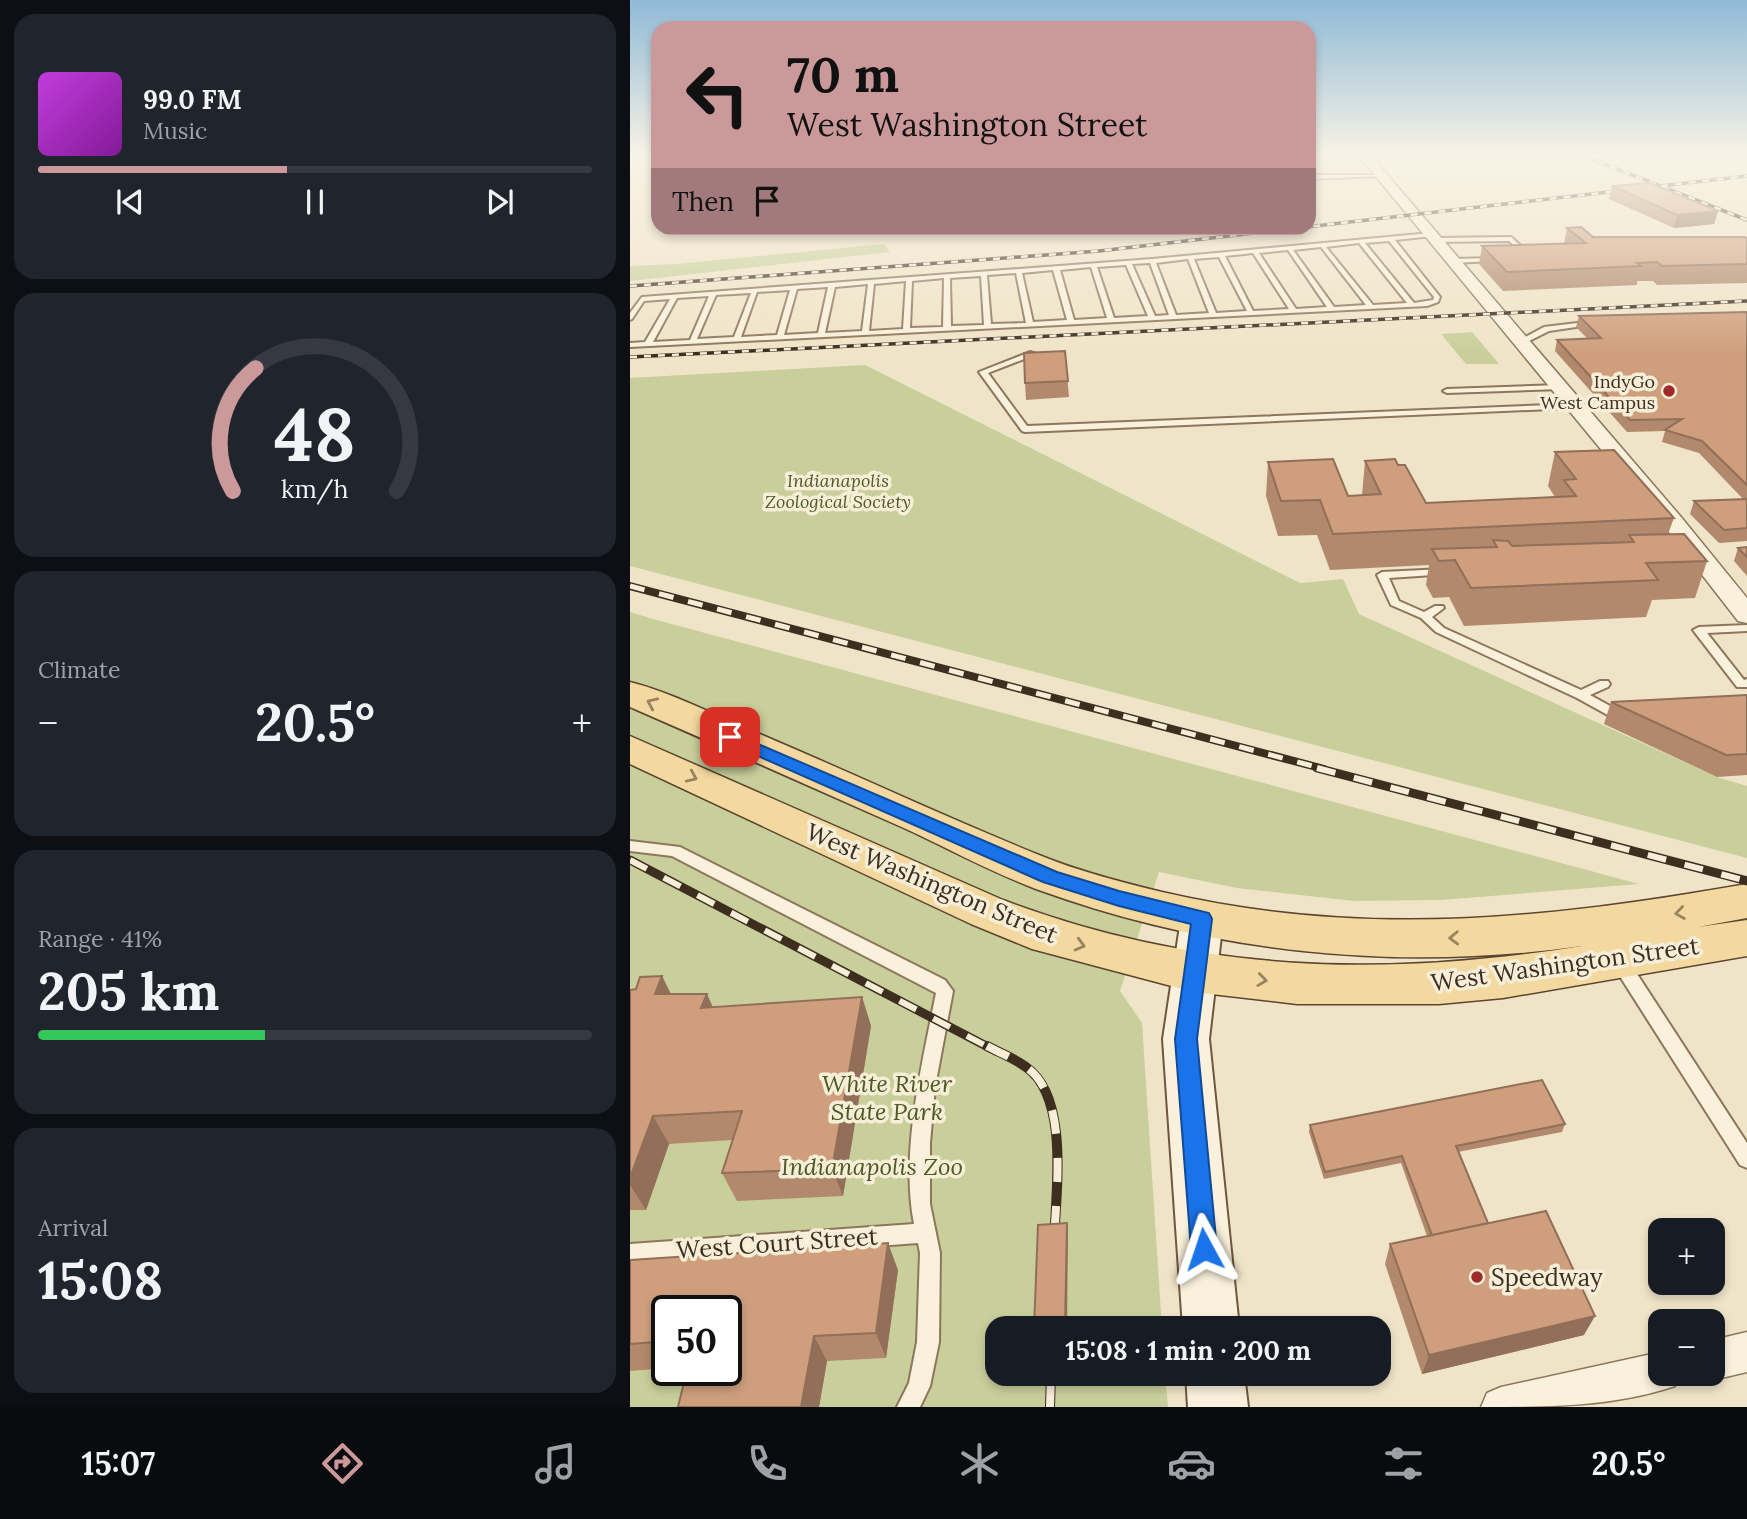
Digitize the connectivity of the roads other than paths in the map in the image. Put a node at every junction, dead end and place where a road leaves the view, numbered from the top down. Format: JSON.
{"nodes":[{"id":1,"x":1420,"y":222,"type":"edge"},
{"id":2,"x":1433,"y":237,"type":"junction"},
{"id":3,"x":1390,"y":238,"type":"junction"},
{"id":4,"x":1360,"y":241,"type":"junction"},
{"id":5,"x":1322,"y":244,"type":"junction"},
{"id":6,"x":1289,"y":248,"type":"junction"},
{"id":7,"x":1255,"y":251,"type":"junction"},
{"id":8,"x":1222,"y":254,"type":"junction"},
{"id":9,"x":1190,"y":257,"type":"junction"},
{"id":10,"x":1518,"y":257,"type":"edge"},
{"id":11,"x":1507,"y":258,"type":"edge"},
{"id":12,"x":1152,"y":261,"type":"junction"},
{"id":13,"x":1452,"y":261,"type":"junction"},
{"id":14,"x":1129,"y":262,"type":"junction"},
{"id":15,"x":1093,"y":265,"type":"junction"},
{"id":16,"x":1056,"y":268,"type":"junction"},
{"id":17,"x":1019,"y":271,"type":"junction"},
{"id":18,"x":984,"y":273,"type":"junction"},
{"id":19,"x":947,"y":276,"type":"junction"},
{"id":20,"x":909,"y":279,"type":"junction"},
{"id":21,"x":871,"y":282,"type":"junction"},
{"id":22,"x":832,"y":285,"type":"junction"},
{"id":23,"x":794,"y":287,"type":"junction"},
{"id":24,"x":755,"y":290,"type":"junction"},
{"id":25,"x":714,"y":293,"type":"junction"},
{"id":26,"x":675,"y":296,"type":"junction"},
{"id":27,"x":1412,"y":305,"type":"junction"},
{"id":28,"x":1371,"y":307,"type":"junction"},
{"id":29,"x":1332,"y":309,"type":"junction"},
{"id":30,"x":1294,"y":311,"type":"junction"},
{"id":31,"x":1251,"y":313,"type":"junction"},
{"id":32,"x":1213,"y":315,"type":"junction"},
{"id":33,"x":1172,"y":316,"type":"junction"},
{"id":34,"x":1152,"y":317,"type":"junction"},
{"id":35,"x":630,"y":318,"type":"edge"},
{"id":36,"x":1111,"y":320,"type":"junction"},
{"id":37,"x":1071,"y":322,"type":"junction"},
{"id":38,"x":1602,"y":323,"type":"edge"},
{"id":39,"x":1030,"y":324,"type":"junction"},
{"id":40,"x":988,"y":326,"type":"junction"},
{"id":41,"x":947,"y":328,"type":"junction"},
{"id":42,"x":906,"y":330,"type":"junction"},
{"id":43,"x":865,"y":332,"type":"junction"},
{"id":44,"x":821,"y":335,"type":"junction"},
{"id":45,"x":780,"y":337,"type":"junction"},
{"id":46,"x":737,"y":339,"type":"junction"},
{"id":47,"x":693,"y":341,"type":"junction"},
{"id":48,"x":1520,"y":342,"type":"junction"},
{"id":49,"x":648,"y":344,"type":"junction"},
{"id":50,"x":630,"y":345,"type":"edge"},
{"id":51,"x":1033,"y":354,"type":"edge"},
{"id":52,"x":1558,"y":387,"type":"junction"},
{"id":53,"x":1447,"y":391,"type":"dead end"},
{"id":54,"x":1574,"y":406,"type":"junction"},
{"id":55,"x":1451,"y":572,"type":"edge"},
{"id":56,"x":1439,"y":608,"type":"dead end"},
{"id":57,"x":1747,"y":615,"type":"edge"},
{"id":58,"x":1425,"y":616,"type":"junction"},
{"id":59,"x":1747,"y":628,"type":"edge"},
{"id":60,"x":1744,"y":683,"type":"edge"},
{"id":61,"x":1604,"y":684,"type":"dead end"},
{"id":62,"x":630,"y":693,"type":"edge"},
{"id":63,"x":1581,"y":695,"type":"junction"},
{"id":64,"x":1619,"y":716,"type":"edge"},
{"id":65,"x":630,"y":749,"type":"edge"},
{"id":66,"x":630,"y":846,"type":"edge"},
{"id":67,"x":1747,"y":901,"type":"edge"},
{"id":68,"x":1202,"y":919,"type":"junction"},
{"id":69,"x":1747,"y":938,"type":"edge"},
{"id":70,"x":1618,"y":959,"type":"junction"},
{"id":71,"x":1194,"y":972,"type":"junction"},
{"id":72,"x":1747,"y":1159,"type":"edge"},
{"id":73,"x":925,"y":1233,"type":"junction"},
{"id":74,"x":630,"y":1254,"type":"edge"},
{"id":75,"x":1210,"y":1316,"type":"edge"},
{"id":76,"x":1747,"y":1352,"type":"edge"},
{"id":77,"x":1725,"y":1357,"type":"edge"},
{"id":78,"x":1648,"y":1375,"type":"edge"},
{"id":79,"x":1216,"y":1386,"type":"edge"},
{"id":80,"x":908,"y":1407,"type":"edge"},
{"id":81,"x":1218,"y":1407,"type":"edge"},
{"id":82,"x":1502,"y":1407,"type":"edge"}],
"edges":[{"from":1,"to":2,"type":"street"},
{"from":2,"to":3,"type":"lane"},
{"from":2,"to":10,"type":"lane"},
{"from":2,"to":13,"type":"street"},
{"from":3,"to":4,"type":"lane"},
{"from":3,"to":27,"type":"lane"},
{"from":4,"to":5,"type":"lane"},
{"from":4,"to":27,"type":"lane"},
{"from":5,"to":6,"type":"lane"},
{"from":5,"to":28,"type":"lane"},
{"from":6,"to":7,"type":"lane"},
{"from":6,"to":29,"type":"lane"},
{"from":7,"to":8,"type":"lane"},
{"from":7,"to":30,"type":"lane"},
{"from":8,"to":9,"type":"lane"},
{"from":8,"to":31,"type":"lane"},
{"from":9,"to":12,"type":"lane"},
{"from":9,"to":32,"type":"lane"},
{"from":11,"to":13,"type":"lane"},
{"from":12,"to":14,"type":"lane"},
{"from":12,"to":33,"type":"lane"},
{"from":13,"to":48,"type":"street"},
{"from":14,"to":15,"type":"lane"},
{"from":14,"to":34,"type":"lane"},
{"from":15,"to":16,"type":"lane"},
{"from":15,"to":36,"type":"lane"},
{"from":16,"to":17,"type":"lane"},
{"from":16,"to":37,"type":"lane"},
{"from":17,"to":18,"type":"lane"},
{"from":17,"to":39,"type":"lane"},
{"from":18,"to":19,"type":"lane"},
{"from":18,"to":40,"type":"lane"},
{"from":19,"to":20,"type":"lane"},
{"from":19,"to":41,"type":"lane"},
{"from":20,"to":21,"type":"lane"},
{"from":20,"to":42,"type":"lane"},
{"from":21,"to":22,"type":"lane"},
{"from":21,"to":43,"type":"lane"},
{"from":22,"to":23,"type":"lane"},
{"from":22,"to":44,"type":"lane"},
{"from":23,"to":24,"type":"lane"},
{"from":23,"to":45,"type":"lane"},
{"from":24,"to":25,"type":"lane"},
{"from":24,"to":46,"type":"lane"},
{"from":25,"to":26,"type":"lane"},
{"from":25,"to":47,"type":"lane"},
{"from":26,"to":35,"type":"lane"},
{"from":26,"to":49,"type":"lane"},
{"from":27,"to":28,"type":"lane"},
{"from":28,"to":29,"type":"lane"},
{"from":29,"to":30,"type":"lane"},
{"from":30,"to":31,"type":"lane"},
{"from":31,"to":32,"type":"lane"},
{"from":32,"to":33,"type":"lane"},
{"from":33,"to":34,"type":"lane"},
{"from":34,"to":36,"type":"lane"},
{"from":36,"to":37,"type":"lane"},
{"from":37,"to":39,"type":"lane"},
{"from":38,"to":48,"type":"lane"},
{"from":39,"to":40,"type":"lane"},
{"from":40,"to":41,"type":"lane"},
{"from":41,"to":42,"type":"lane"},
{"from":42,"to":43,"type":"lane"},
{"from":43,"to":44,"type":"lane"},
{"from":44,"to":45,"type":"lane"},
{"from":45,"to":46,"type":"lane"},
{"from":46,"to":47,"type":"lane"},
{"from":47,"to":49,"type":"lane"},
{"from":48,"to":52,"type":"street"},
{"from":49,"to":50,"type":"lane"},
{"from":51,"to":54,"type":"lane"},
{"from":52,"to":53,"type":"lane"},
{"from":52,"to":54,"type":"street"},
{"from":54,"to":57,"type":"street"},
{"from":55,"to":58,"type":"lane"},
{"from":56,"to":58,"type":"lane"},
{"from":58,"to":63,"type":"lane"},
{"from":59,"to":60,"type":"lane"},
{"from":61,"to":63,"type":"lane"},
{"from":68,"to":62,"type":"main road","name":"West Washington Street","one_way":true},
{"from":63,"to":64,"type":"lane"},
{"from":65,"to":71,"type":"main road","name":"West Washington Street","one_way":true},
{"from":66,"to":73,"type":"lane"},
{"from":67,"to":68,"type":"main road","name":"West Washington Street","one_way":true},
{"from":68,"to":71,"type":"main road"},
{"from":69,"to":70,"type":"main road","name":"West Washington Street"},
{"from":71,"to":70,"type":"main road","name":"West Washington Street","one_way":true},
{"from":70,"to":72,"type":"lane"},
{"from":71,"to":75,"type":"main road"},
{"from":73,"to":74,"type":"lane","name":"West Court Street"},
{"from":73,"to":80,"type":"lane"},
{"from":76,"to":77,"type":"street"},
{"from":78,"to":82,"type":"street"},
{"from":79,"to":81,"type":"main road"}]}
